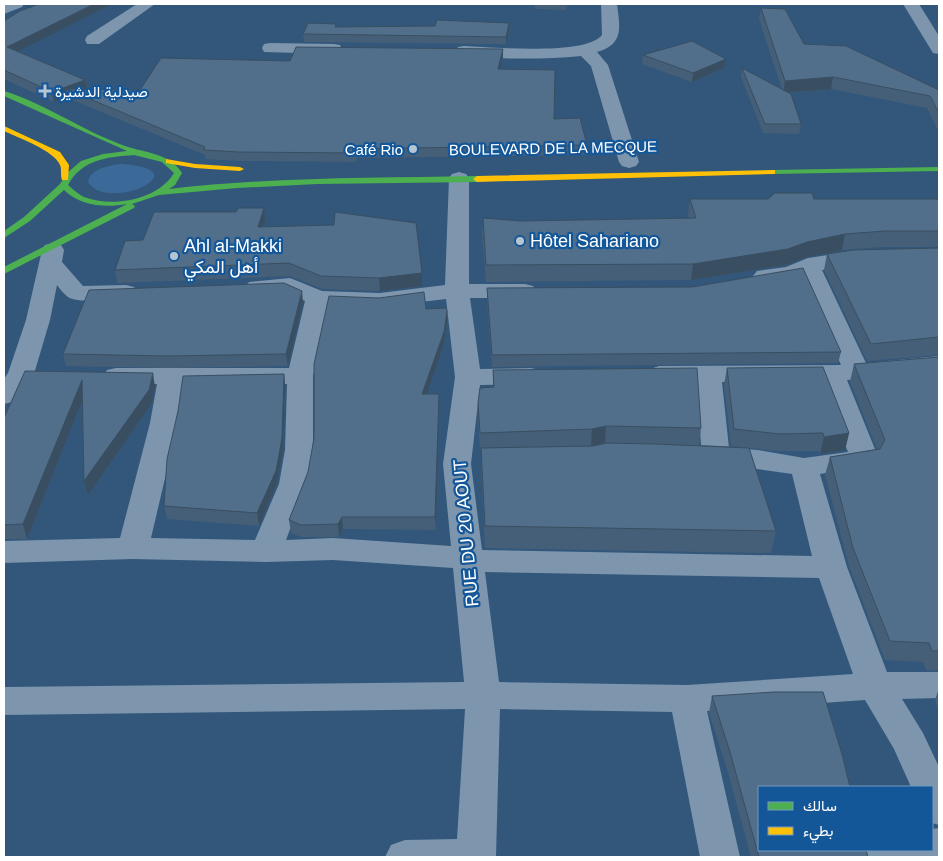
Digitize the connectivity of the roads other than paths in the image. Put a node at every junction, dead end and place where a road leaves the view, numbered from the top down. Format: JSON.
{"nodes":[{"id":1,"x":16,"y":4,"type":"edge"},
{"id":2,"x":147,"y":4,"type":"edge"},
{"id":3,"x":609,"y":4,"type":"edge"},
{"id":4,"x":911,"y":4,"type":"edge"},
{"id":5,"x":4,"y":9,"type":"edge"},
{"id":6,"x":93,"y":40,"type":"dead end"},
{"id":7,"x":270,"y":48,"type":"dead end"},
{"id":8,"x":346,"y":49,"type":"edge"},
{"id":9,"x":939,"y":49,"type":"edge"},
{"id":10,"x":449,"y":51,"type":"edge"},
{"id":11,"x":586,"y":51,"type":"junction"},
{"id":12,"x":4,"y":93,"type":"edge"},
{"id":13,"x":4,"y":128,"type":"edge"},
{"id":14,"x":147,"y":154,"type":"junction"},
{"id":15,"x":169,"y":161,"type":"junction"},
{"id":16,"x":629,"y":162,"type":"dead end"},
{"id":17,"x":248,"y":169,"type":"dead end"},
{"id":18,"x":939,"y":169,"type":"edge"},
{"id":19,"x":459,"y":178,"type":"junction"},
{"id":20,"x":65,"y":181,"type":"junction"},
{"id":21,"x":153,"y":195,"type":"junction"},
{"id":22,"x":4,"y":236,"type":"edge"},
{"id":23,"x":53,"y":254,"type":"junction"},
{"id":24,"x":886,"y":256,"type":"edge"},
{"id":25,"x":808,"y":266,"type":"junction"},
{"id":26,"x":4,"y":271,"type":"edge"},
{"id":27,"x":744,"y":279,"type":"edge"},
{"id":28,"x":232,"y":288,"type":"edge"},
{"id":29,"x":145,"y":291,"type":"edge"},
{"id":30,"x":456,"y":291,"type":"junction"},
{"id":31,"x":544,"y":291,"type":"edge"},
{"id":32,"x":318,"y":298,"type":"junction"},
{"id":33,"x":939,"y":364,"type":"edge"},
{"id":34,"x":844,"y":373,"type":"junction"},
{"id":35,"x":708,"y":374,"type":"junction"},
{"id":36,"x":631,"y":375,"type":"edge"},
{"id":37,"x":90,"y":376,"type":"edge"},
{"id":38,"x":300,"y":376,"type":"junction"},
{"id":39,"x":554,"y":376,"type":"edge"},
{"id":40,"x":468,"y":377,"type":"junction"},
{"id":41,"x":170,"y":378,"type":"junction"},
{"id":42,"x":4,"y":396,"type":"edge"},
{"id":43,"x":804,"y":466,"type":"junction"},
{"id":44,"x":133,"y":548,"type":"junction"},
{"id":45,"x":266,"y":551,"type":"junction"},
{"id":46,"x":4,"y":552,"type":"edge"},
{"id":47,"x":466,"y":558,"type":"junction"},
{"id":48,"x":831,"y":567,"type":"junction"},
{"id":49,"x":939,"y":685,"type":"edge"},
{"id":50,"x":875,"y":686,"type":"junction"},
{"id":51,"x":483,"y":695,"type":"junction"},
{"id":52,"x":687,"y":699,"type":"junction"},
{"id":53,"x":4,"y":701,"type":"edge"},
{"id":54,"x":930,"y":786,"type":"edge"},
{"id":55,"x":933,"y":794,"type":"edge"},
{"id":56,"x":939,"y":808,"type":"edge"},
{"id":57,"x":910,"y":851,"type":"edge"},
{"id":58,"x":405,"y":857,"type":"edge"},
{"id":59,"x":476,"y":857,"type":"edge"},
{"id":60,"x":720,"y":857,"type":"edge"},
{"id":61,"x":880,"y":857,"type":"edge"}],
"edges":[{"from":1,"to":5,"type":"street"},
{"from":2,"to":6,"type":"street"},
{"from":3,"to":11,"type":"street"},
{"from":4,"to":9,"type":"street"},
{"from":7,"to":8,"type":"street"},
{"from":10,"to":11,"type":"street"},
{"from":11,"to":16,"type":"street"},
{"from":12,"to":14,"type":"main road"},
{"from":13,"to":20,"type":"main road"},
{"from":14,"to":15,"type":"main road"},
{"from":14,"to":20,"type":"main road"},
{"from":15,"to":17,"type":"main road"},
{"from":15,"to":21,"type":"main road"},
{"from":18,"to":19,"type":"main road"},
{"from":19,"to":21,"type":"main road"},
{"from":19,"to":30,"type":"street","name":"RUE DU 20 AOUT"},
{"from":20,"to":21,"type":"main road"},
{"from":20,"to":22,"type":"main road"},
{"from":21,"to":23,"type":"main road"},
{"from":23,"to":26,"type":"main road"},
{"from":23,"to":29,"type":"street"},
{"from":23,"to":42,"type":"street"},
{"from":24,"to":25,"type":"street"},
{"from":25,"to":27,"type":"street"},
{"from":25,"to":34,"type":"street"},
{"from":28,"to":32,"type":"street"},
{"from":30,"to":31,"type":"street"},
{"from":30,"to":32,"type":"street"},
{"from":30,"to":40,"type":"street","name":"RUE DU 20 AOUT"},
{"from":32,"to":38,"type":"street"},
{"from":33,"to":34,"type":"street"},
{"from":34,"to":35,"type":"street"},
{"from":34,"to":43,"type":"street"},
{"from":35,"to":36,"type":"street"},
{"from":35,"to":43,"type":"street"},
{"from":37,"to":41,"type":"street"},
{"from":38,"to":41,"type":"street"},
{"from":38,"to":45,"type":"street"},
{"from":39,"to":40,"type":"street"},
{"from":40,"to":47,"type":"street","name":"RUE DU 20 AOUT"},
{"from":41,"to":44,"type":"street"},
{"from":43,"to":48,"type":"street"},
{"from":44,"to":45,"type":"street"},
{"from":44,"to":46,"type":"street"},
{"from":45,"to":47,"type":"street"},
{"from":47,"to":48,"type":"street"},
{"from":47,"to":51,"type":"street","name":"RUE DU 20 AOUT"},
{"from":48,"to":50,"type":"street"},
{"from":49,"to":50,"type":"street"},
{"from":50,"to":52,"type":"street"},
{"from":50,"to":54,"type":"street"},
{"from":51,"to":52,"type":"street"},
{"from":51,"to":53,"type":"street"},
{"from":51,"to":59,"type":"street","name":"RUE DU 20 AOUT"},
{"from":52,"to":60,"type":"street"},
{"from":55,"to":56,"type":"street"},
{"from":57,"to":61,"type":"street"},
{"from":58,"to":59,"type":"street"}]}
